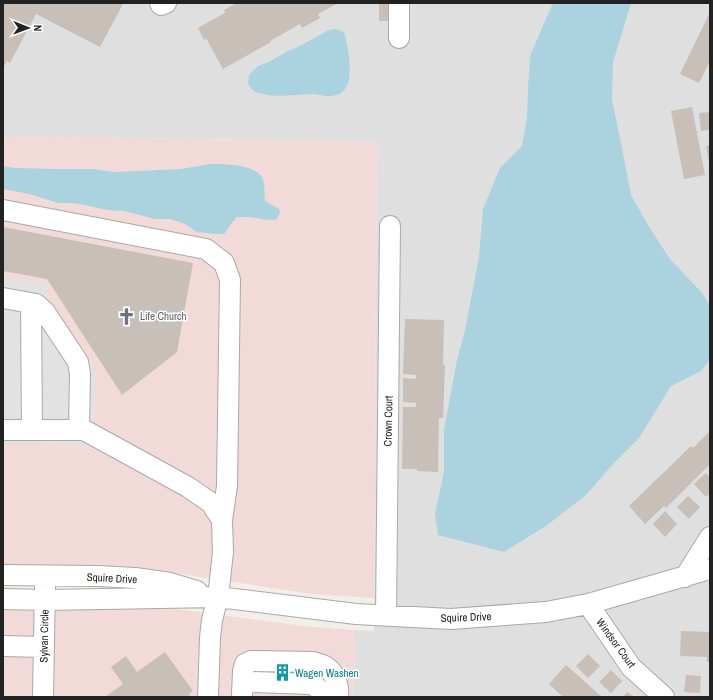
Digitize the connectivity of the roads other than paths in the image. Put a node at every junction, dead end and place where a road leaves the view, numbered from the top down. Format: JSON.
{"nodes":[{"id":1,"x":160,"y":3,"type":"edge"},
{"id":2,"x":166,"y":3,"type":"edge"},
{"id":3,"x":399,"y":3,"type":"edge"},
{"id":4,"x":399,"y":38,"type":"dead end"},
{"id":5,"x":3,"y":210,"type":"edge"},
{"id":6,"x":390,"y":226,"type":"dead end"},
{"id":7,"x":3,"y":298,"type":"edge"},
{"id":8,"x":31,"y":303,"type":"junction"},
{"id":9,"x":3,"y":430,"type":"edge"},
{"id":10,"x":32,"y":430,"type":"junction"},
{"id":11,"x":79,"y":430,"type":"junction"},
{"id":12,"x":222,"y":520,"type":"junction"},
{"id":13,"x":710,"y":537,"type":"edge"},
{"id":14,"x":710,"y":569,"type":"edge"},
{"id":15,"x":3,"y":575,"type":"edge"},
{"id":16,"x":45,"y":575,"type":"junction"},
{"id":17,"x":685,"y":577,"type":"junction"},
{"id":18,"x":218,"y":597,"type":"junction"},
{"id":19,"x":3,"y":600,"type":"edge"},
{"id":20,"x":45,"y":600,"type":"junction"},
{"id":21,"x":588,"y":604,"type":"junction"},
{"id":22,"x":386,"y":616,"type":"junction"},
{"id":23,"x":3,"y":646,"type":"edge"},
{"id":24,"x":44,"y":647,"type":"junction"},
{"id":25,"x":242,"y":693,"type":"edge"},
{"id":26,"x":43,"y":697,"type":"edge"},
{"id":27,"x":208,"y":697,"type":"edge"},
{"id":28,"x":324,"y":697,"type":"edge"},
{"id":29,"x":338,"y":697,"type":"edge"},
{"id":30,"x":664,"y":697,"type":"edge"}],
"edges":[{"from":1,"to":2,"type":"street"},
{"from":3,"to":4,"type":"street"},
{"from":5,"to":12,"type":"street"},
{"from":6,"to":22,"type":"street","name":"Crown Court"},
{"from":7,"to":8,"type":"street"},
{"from":8,"to":10,"type":"street"},
{"from":8,"to":11,"type":"street"},
{"from":9,"to":10,"type":"street"},
{"from":10,"to":11,"type":"street"},
{"from":11,"to":12,"type":"street"},
{"from":12,"to":18,"type":"street"},
{"from":13,"to":17,"type":"street"},
{"from":14,"to":17,"type":"street","name":"Squire Drive"},
{"from":15,"to":16,"type":"street","name":"Squire Drive"},
{"from":16,"to":18,"type":"street","name":"Squire Drive"},
{"from":16,"to":20,"type":"street","name":"Sylvan Circle"},
{"from":17,"to":21,"type":"street","name":"Squire Drive"},
{"from":18,"to":20,"type":"street","name":"Squire Drive"},
{"from":18,"to":22,"type":"street","name":"Squire Drive"},
{"from":18,"to":27,"type":"street"},
{"from":19,"to":20,"type":"street","name":"Squire Drive"},
{"from":20,"to":24,"type":"street","name":"Sylvan Circle"},
{"from":21,"to":22,"type":"street","name":"Squire Drive"},
{"from":21,"to":30,"type":"street","name":"Windsor Court"},
{"from":23,"to":24,"type":"street"},
{"from":24,"to":26,"type":"street","name":"Sylvan Circle"},
{"from":25,"to":28,"type":"street"},
{"from":25,"to":29,"type":"street"}]}
